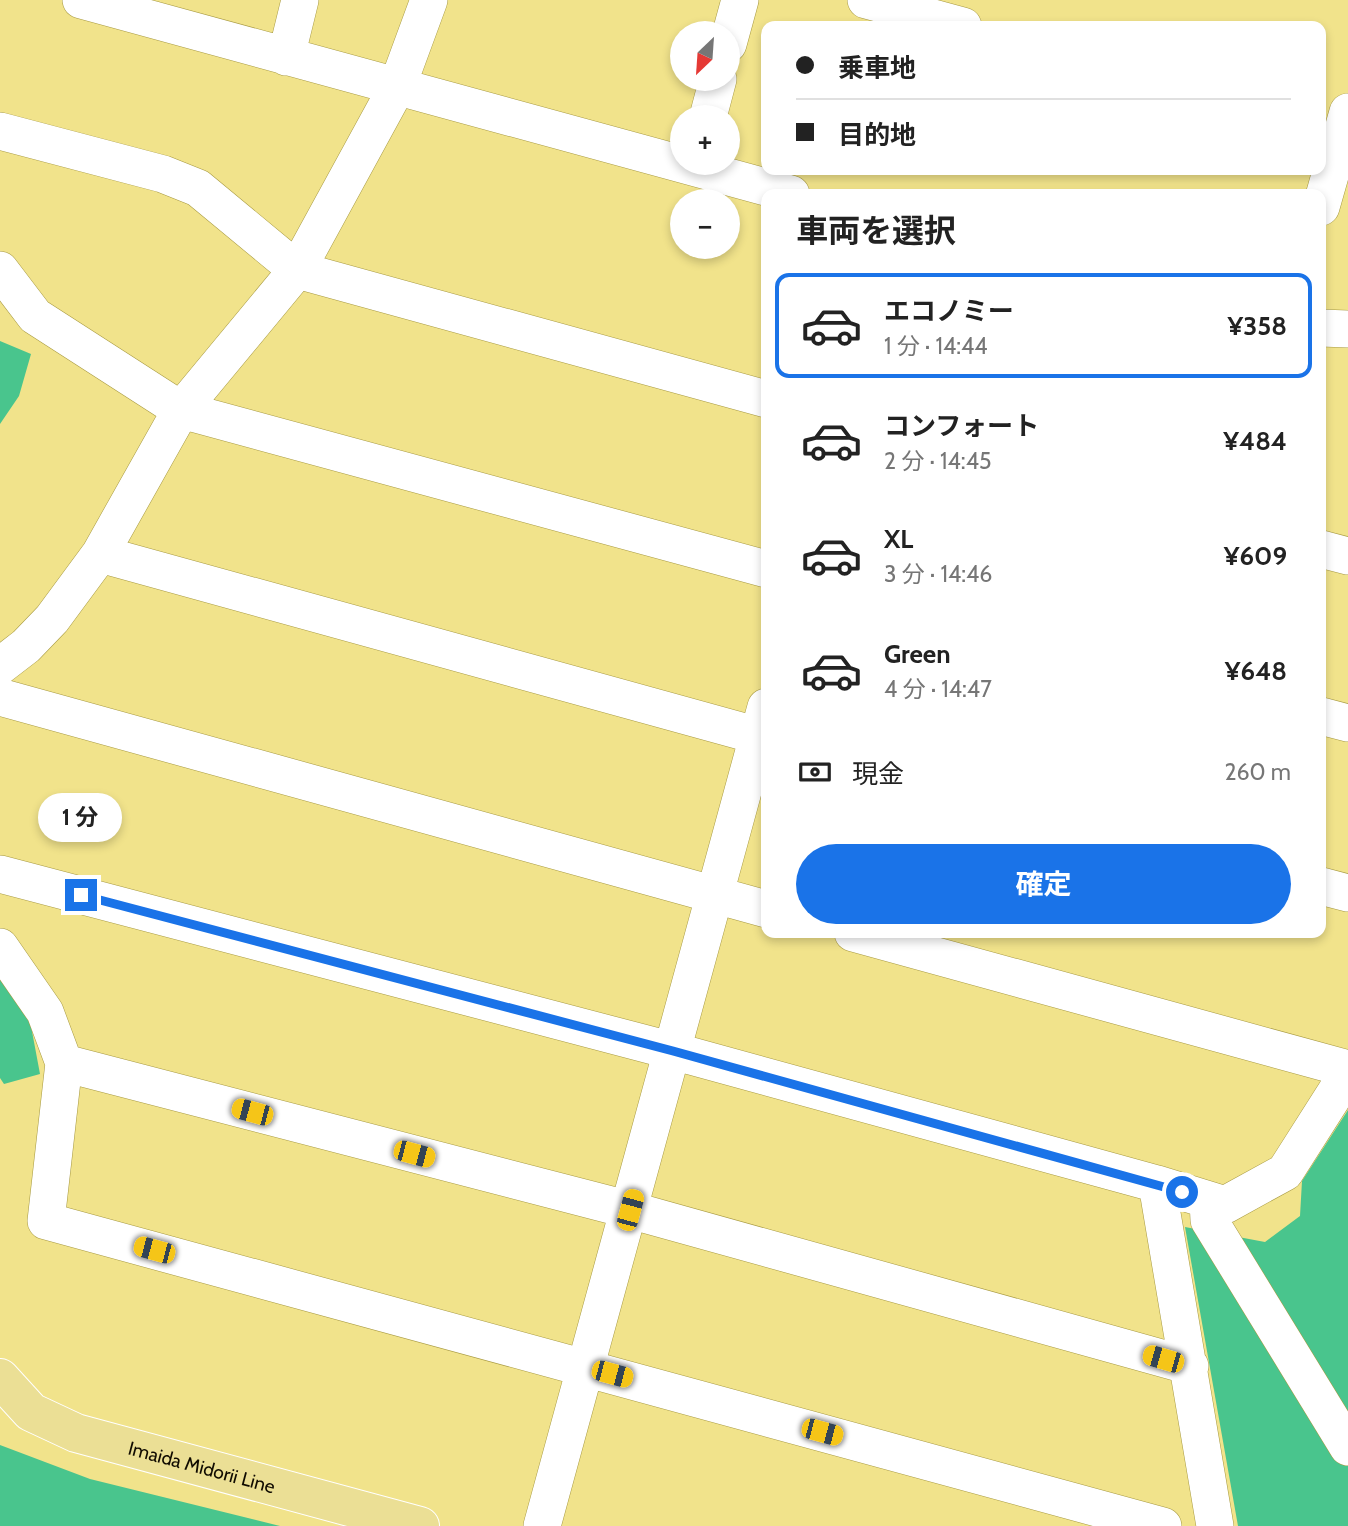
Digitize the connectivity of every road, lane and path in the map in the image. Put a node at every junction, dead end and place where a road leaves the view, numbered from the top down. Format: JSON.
{"nodes":[{"id":1,"x":81,"y":0,"type":"edge"},
{"id":2,"x":300,"y":0,"type":"edge"},
{"id":3,"x":429,"y":0,"type":"edge"},
{"id":4,"x":740,"y":0,"type":"edge"},
{"id":5,"x":866,"y":0,"type":"edge"},
{"id":6,"x":734,"y":21,"type":"edge"},
{"id":7,"x":944,"y":21,"type":"edge"},
{"id":8,"x":286,"y":57,"type":"junction"},
{"id":9,"x":397,"y":87,"type":"junction"},
{"id":10,"x":1340,"y":124,"type":"edge"},
{"id":11,"x":0,"y":131,"type":"edge"},
{"id":12,"x":670,"y":159,"type":"edge"},
{"id":13,"x":727,"y":175,"type":"edge"},
{"id":14,"x":774,"y":189,"type":"edge"},
{"id":15,"x":1325,"y":189,"type":"edge"},
{"id":16,"x":0,"y":270,"type":"edge"},
{"id":17,"x":297,"y":270,"type":"junction"},
{"id":18,"x":1326,"y":328,"type":"edge"},
{"id":19,"x":1348,"y":329,"type":"edge"},
{"id":20,"x":761,"y":398,"type":"edge"},
{"id":21,"x":181,"y":410,"type":"junction"},
{"id":22,"x":1326,"y":550,"type":"edge"},
{"id":23,"x":100,"y":554,"type":"junction"},
{"id":24,"x":1348,"y":556,"type":"edge"},
{"id":25,"x":761,"y":568,"type":"edge"},
{"id":26,"x":0,"y":666,"type":"edge"},
{"id":27,"x":0,"y":697,"type":"edge"},
{"id":28,"x":1326,"y":717,"type":"edge"},
{"id":29,"x":1348,"y":723,"type":"edge"},
{"id":30,"x":761,"y":726,"type":"edge"},
{"id":31,"x":761,"y":737,"type":"edge"},
{"id":32,"x":0,"y":874,"type":"edge"},
{"id":33,"x":1326,"y":887,"type":"edge"},
{"id":34,"x":1348,"y":893,"type":"edge"},
{"id":35,"x":714,"y":894,"type":"junction"},
{"id":36,"x":761,"y":908,"type":"edge"},
{"id":37,"x":871,"y":938,"type":"edge"},
{"id":38,"x":0,"y":947,"type":"edge"},
{"id":39,"x":673,"y":1051,"type":"junction"},
{"id":40,"x":64,"y":1063,"type":"junction"},
{"id":41,"x":1348,"y":1071,"type":"edge"},
{"id":42,"x":1157,"y":1184,"type":"junction"},
{"id":43,"x":1208,"y":1200,"type":"junction"},
{"id":44,"x":630,"y":1210,"type":"junction"},
{"id":45,"x":1190,"y":1366,"type":"junction"},
{"id":46,"x":586,"y":1367,"type":"junction"},
{"id":47,"x":0,"y":1378,"type":"edge"},
{"id":48,"x":1348,"y":1447,"type":"edge"},
{"id":49,"x":420,"y":1526,"type":"edge"},
{"id":50,"x":542,"y":1526,"type":"edge"},
{"id":51,"x":1163,"y":1526,"type":"edge"},
{"id":52,"x":1215,"y":1526,"type":"edge"}],
"edges":[{"from":1,"to":8,"type":"street"},
{"from":2,"to":8,"type":"street"},
{"from":3,"to":9,"type":"street"},
{"from":4,"to":6,"type":"street"},
{"from":5,"to":7,"type":"street"},
{"from":8,"to":9,"type":"street"},
{"from":9,"to":12,"type":"street"},
{"from":9,"to":17,"type":"street"},
{"from":10,"to":15,"type":"street"},
{"from":11,"to":17,"type":"street"},
{"from":13,"to":14,"type":"street"},
{"from":16,"to":21,"type":"street"},
{"from":17,"to":20,"type":"street"},
{"from":17,"to":21,"type":"street"},
{"from":18,"to":19,"type":"street"},
{"from":21,"to":23,"type":"street"},
{"from":21,"to":25,"type":"street"},
{"from":22,"to":24,"type":"street"},
{"from":23,"to":26,"type":"street"},
{"from":23,"to":30,"type":"street"},
{"from":27,"to":35,"type":"street"},
{"from":28,"to":29,"type":"street"},
{"from":31,"to":35,"type":"street"},
{"from":32,"to":39,"type":"street"},
{"from":33,"to":34,"type":"street"},
{"from":35,"to":36,"type":"street"},
{"from":35,"to":39,"type":"street"},
{"from":37,"to":41,"type":"street"},
{"from":38,"to":40,"type":"street"},
{"from":39,"to":42,"type":"street"},
{"from":39,"to":44,"type":"street"},
{"from":40,"to":44,"type":"street"},
{"from":40,"to":46,"type":"street"},
{"from":41,"to":43,"type":"street"},
{"from":42,"to":43,"type":"street"},
{"from":42,"to":45,"type":"street"},
{"from":43,"to":48,"type":"street"},
{"from":44,"to":45,"type":"street"},
{"from":44,"to":46,"type":"street"},
{"from":45,"to":52,"type":"street"},
{"from":46,"to":50,"type":"street"},
{"from":46,"to":51,"type":"street"},
{"from":47,"to":49,"type":"main road","name":"Imaida Midorii Line"}]}
